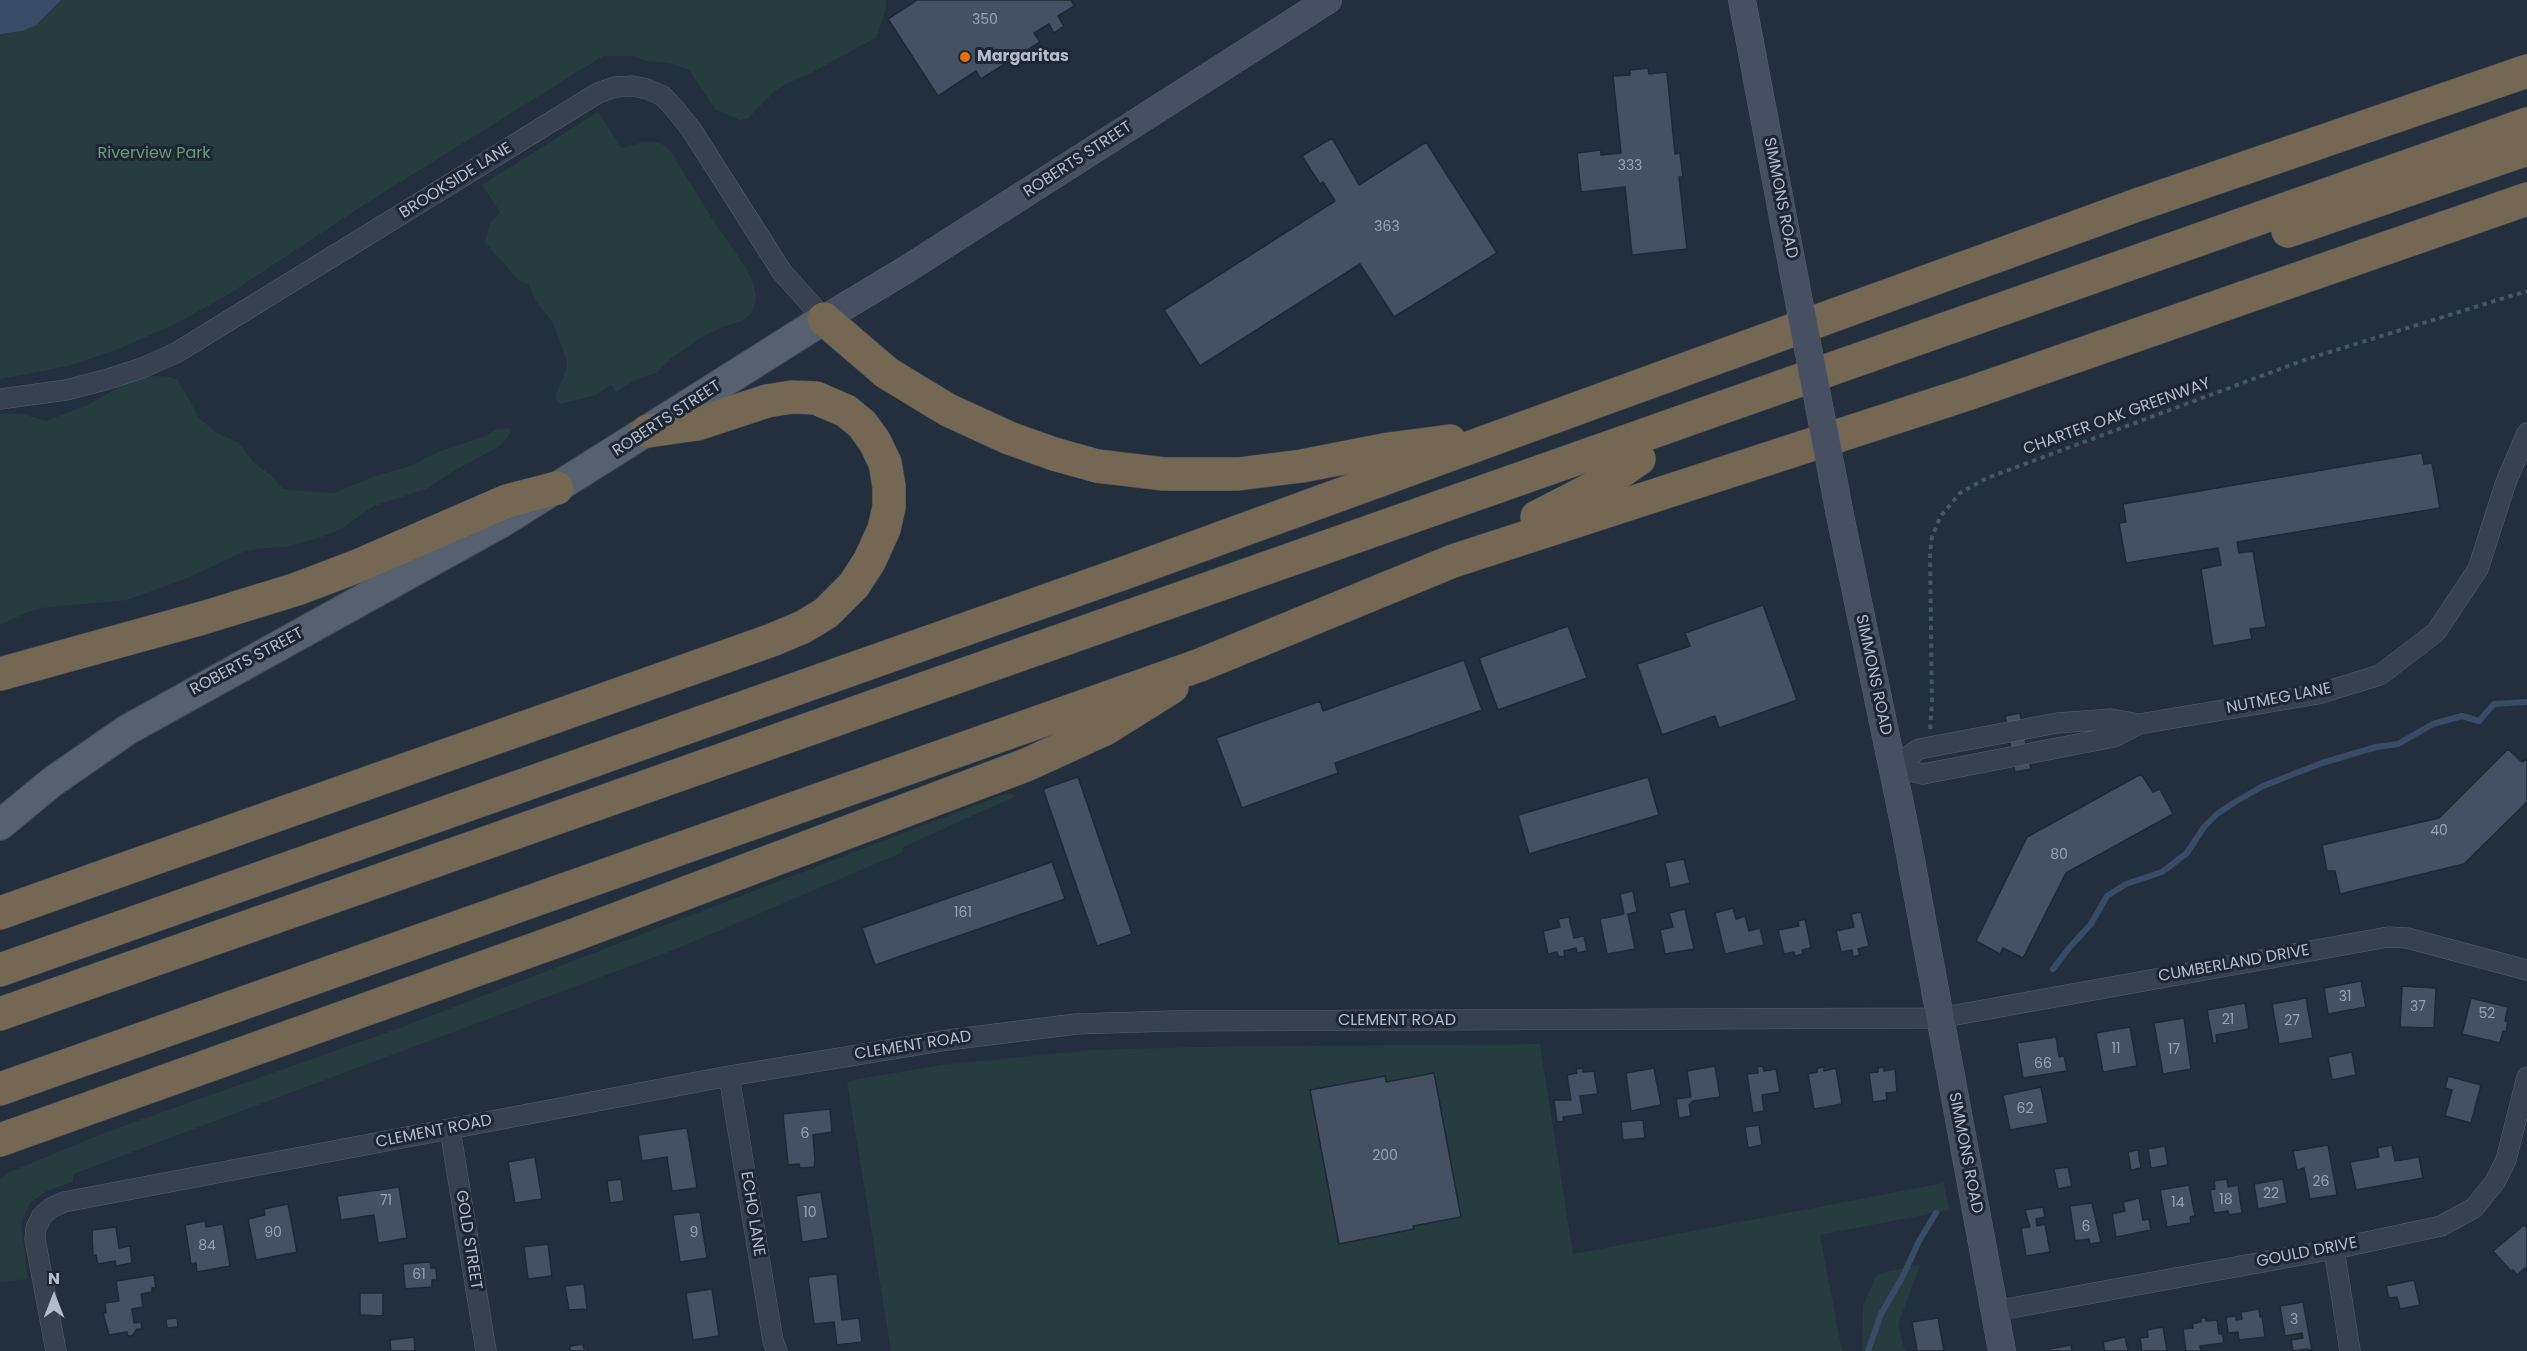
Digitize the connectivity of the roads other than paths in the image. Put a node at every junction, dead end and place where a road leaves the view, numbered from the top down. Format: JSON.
{"nodes":[{"id":1,"x":1328,"y":0,"type":"edge"},
{"id":2,"x":1742,"y":0,"type":"edge"},
{"id":3,"x":2527,"y":71,"type":"edge"},
{"id":4,"x":2527,"y":124,"type":"edge"},
{"id":5,"x":2527,"y":149,"type":"edge"},
{"id":6,"x":2527,"y":199,"type":"edge"},
{"id":7,"x":824,"y":319,"type":"junction"},
{"id":8,"x":0,"y":399,"type":"edge"},
{"id":9,"x":648,"y":431,"type":"junction"},
{"id":10,"x":2527,"y":433,"type":"edge"},
{"id":11,"x":1494,"y":438,"type":"junction"},
{"id":12,"x":1639,"y":459,"type":"junction"},
{"id":13,"x":557,"y":488,"type":"junction"},
{"id":14,"x":1453,"y":561,"type":"junction"},
{"id":15,"x":1200,"y":665,"type":"junction"},
{"id":16,"x":0,"y":674,"type":"edge"},
{"id":17,"x":2093,"y":720,"type":"junction"},
{"id":18,"x":2139,"y":724,"type":"junction"},
{"id":19,"x":2093,"y":741,"type":"junction"},
{"id":20,"x":1892,"y":767,"type":"junction"},
{"id":21,"x":0,"y":825,"type":"edge"},
{"id":22,"x":0,"y":913,"type":"edge"},
{"id":23,"x":0,"y":970,"type":"edge"},
{"id":24,"x":2527,"y":970,"type":"edge"},
{"id":25,"x":0,"y":1014,"type":"edge"},
{"id":26,"x":1939,"y":1018,"type":"junction"},
{"id":27,"x":0,"y":1038,"type":"edge"},
{"id":28,"x":86,"y":1058,"type":"junction"},
{"id":29,"x":729,"y":1076,"type":"junction"},
{"id":30,"x":0,"y":1077,"type":"edge"},
{"id":31,"x":2527,"y":1077,"type":"edge"},
{"id":32,"x":0,"y":1089,"type":"edge"},
{"id":33,"x":128,"y":1094,"type":"junction"},
{"id":34,"x":450,"y":1129,"type":"junction"},
{"id":35,"x":0,"y":1140,"type":"edge"},
{"id":36,"x":0,"y":1164,"type":"edge"},
{"id":37,"x":2334,"y":1249,"type":"junction"},
{"id":38,"x":1995,"y":1311,"type":"junction"},
{"id":39,"x":56,"y":1351,"type":"edge"},
{"id":40,"x":486,"y":1351,"type":"edge"},
{"id":41,"x":777,"y":1351,"type":"edge"},
{"id":42,"x":2002,"y":1351,"type":"edge"},
{"id":43,"x":2350,"y":1351,"type":"edge"}],
"edges":[{"from":1,"to":7,"type":"main road","name":"ROBERTS STREET"},
{"from":2,"to":20,"type":"main road","name":"SIMMONS ROAD","bridge":true},
{"from":3,"to":11,"type":"highway"},
{"from":4,"to":25,"type":"highway"},
{"from":5,"to":12,"type":"highway"},
{"from":6,"to":14,"type":"highway"},
{"from":7,"to":8,"type":"street","name":"BROOKSIDE LANE"},
{"from":7,"to":9,"type":"main road","name":"ROBERTS STREET"},
{"from":7,"to":11,"type":"highway"},
{"from":9,"to":13,"type":"main road","name":"ROBERTS STREET"},
{"from":9,"to":22,"type":"highway"},
{"from":10,"to":18,"type":"street","name":"NUTMEG LANE"},
{"from":11,"to":23,"type":"highway"},
{"from":12,"to":14,"type":"highway"},
{"from":12,"to":27,"type":"highway"},
{"from":13,"to":16,"type":"highway"},
{"from":13,"to":21,"type":"main road","name":"ROBERTS STREET"},
{"from":14,"to":15,"type":"highway"},
{"from":15,"to":28,"type":"highway"},
{"from":15,"to":33,"type":"highway"},
{"from":17,"to":18,"type":"street","name":"NUTMEG LANE"},
{"from":17,"to":19,"type":"street"},
{"from":17,"to":20,"type":"street","name":"NUTMEG LANE"},
{"from":18,"to":19,"type":"street","name":"NUTMEG LANE"},
{"from":19,"to":20,"type":"street","name":"NUTMEG LANE"},
{"from":20,"to":26,"type":"main road","name":"SIMMONS ROAD"},
{"from":24,"to":26,"type":"street","name":"CUMBERLAND DRIVE"},
{"from":26,"to":29,"type":"street","name":"CLEMENT ROAD"},
{"from":26,"to":38,"type":"main road","name":"SIMMONS ROAD"},
{"from":28,"to":30,"type":"highway"},
{"from":28,"to":32,"type":"highway"},
{"from":29,"to":34,"type":"street","name":"CLEMENT ROAD"},
{"from":29,"to":41,"type":"street","name":"ECHO LANE"},
{"from":31,"to":37,"type":"street","name":"GOULD DRIVE"},
{"from":33,"to":35,"type":"highway"},
{"from":33,"to":36,"type":"highway"},
{"from":34,"to":39,"type":"street","name":"CLEMENT ROAD"},
{"from":34,"to":40,"type":"street","name":"GOLD STREET"},
{"from":37,"to":38,"type":"street","name":"GOULD DRIVE"},
{"from":37,"to":43,"type":"street"},
{"from":38,"to":42,"type":"main road","name":"SIMMONS ROAD"}]}
